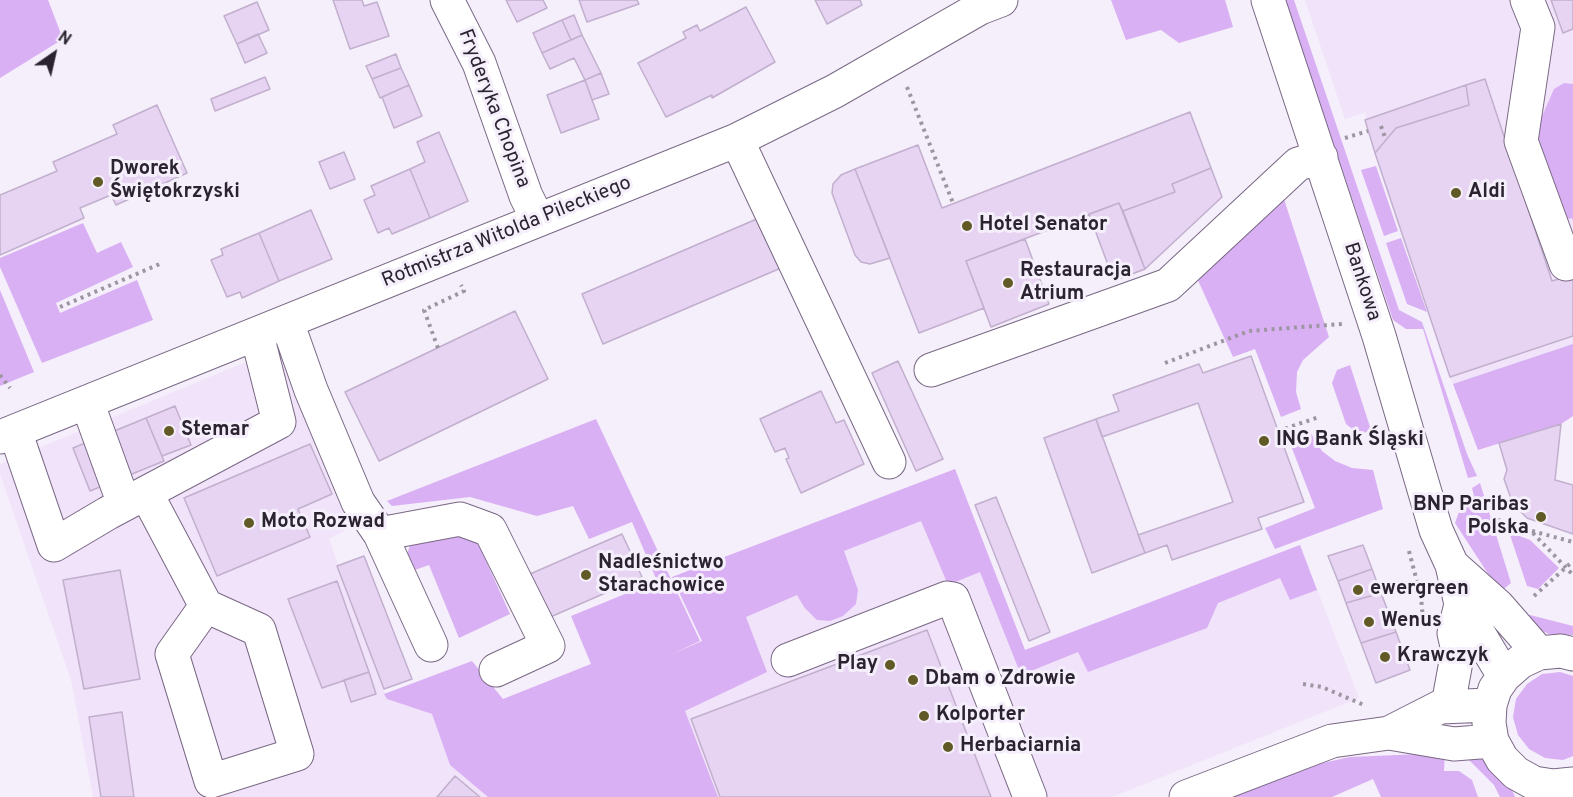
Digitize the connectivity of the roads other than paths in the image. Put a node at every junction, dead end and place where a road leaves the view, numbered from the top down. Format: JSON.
{"nodes":[{"id":1,"x":447,"y":0,"type":"edge"},
{"id":2,"x":1001,"y":0,"type":"edge"},
{"id":3,"x":1268,"y":0,"type":"edge"},
{"id":4,"x":1527,"y":0,"type":"edge"},
{"id":5,"x":737,"y":140,"type":"junction"},
{"id":6,"x":1333,"y":148,"type":"junction"},
{"id":7,"x":538,"y":220,"type":"junction"},
{"id":8,"x":1566,"y":264,"type":"dead end"},
{"id":9,"x":287,"y":322,"type":"junction"},
{"id":10,"x":257,"y":335,"type":"junction"},
{"id":11,"x":931,"y":370,"type":"dead end"},
{"id":12,"x":87,"y":402,"type":"junction"},
{"id":13,"x":7,"y":434,"type":"edge"},
{"id":14,"x":889,"y":462,"type":"dead end"},
{"id":15,"x":135,"y":499,"type":"junction"},
{"id":16,"x":380,"y":534,"type":"junction"},
{"id":17,"x":1452,"y":564,"type":"junction"},
{"id":18,"x":1461,"y":604,"type":"junction"},
{"id":19,"x":206,"y":606,"type":"junction"},
{"id":20,"x":431,"y":645,"type":"dead end"},
{"id":21,"x":1539,"y":653,"type":"junction"},
{"id":22,"x":1573,"y":654,"type":"edge"},
{"id":23,"x":788,"y":660,"type":"dead end"},
{"id":24,"x":496,"y":670,"type":"dead end"},
{"id":25,"x":1504,"y":676,"type":"junction"},
{"id":26,"x":1448,"y":705,"type":"junction"},
{"id":27,"x":1490,"y":705,"type":"junction"},
{"id":28,"x":1389,"y":733,"type":"junction"},
{"id":29,"x":1492,"y":741,"type":"junction"},
{"id":30,"x":1572,"y":789,"type":"edge"},
{"id":31,"x":1534,"y":790,"type":"edge"},
{"id":32,"x":1030,"y":797,"type":"edge"},
{"id":33,"x":1186,"y":797,"type":"edge"}],
"edges":[{"from":1,"to":7,"type":"street","name":"Fryderyka Chopina"},
{"from":2,"to":5,"type":"street","name":"Rotmistrza Witolda Pileckiego"},
{"from":3,"to":6,"type":"street","name":"Bankowa"},
{"from":4,"to":8,"type":"street"},
{"from":5,"to":7,"type":"street","name":"Rotmistrza Witolda Pileckiego"},
{"from":5,"to":14,"type":"street"},
{"from":6,"to":11,"type":"street"},
{"from":6,"to":17,"type":"street","name":"Bankowa"},
{"from":7,"to":9,"type":"street","name":"Rotmistrza Witolda Pileckiego"},
{"from":9,"to":10,"type":"street","name":"Rotmistrza Witolda Pileckiego"},
{"from":9,"to":16,"type":"street"},
{"from":10,"to":12,"type":"street","name":"Rotmistrza Witolda Pileckiego"},
{"from":10,"to":15,"type":"street"},
{"from":12,"to":13,"type":"street","name":"Rotmistrza Witolda Pileckiego"},
{"from":12,"to":15,"type":"street"},
{"from":13,"to":15,"type":"street"},
{"from":15,"to":19,"type":"street"},
{"from":16,"to":20,"type":"street"},
{"from":16,"to":24,"type":"street"},
{"from":17,"to":18,"type":"street","name":"Bankowa"},
{"from":17,"to":21,"type":"street","name":"Bankowa"},
{"from":18,"to":25,"type":"street","name":"Bankowa"},
{"from":18,"to":26,"type":"street"},
{"from":19,"to":19,"type":"street"},
{"from":21,"to":22,"type":"street"},
{"from":21,"to":25,"type":"street"},
{"from":23,"to":32,"type":"street"},
{"from":25,"to":27,"type":"street"},
{"from":26,"to":27,"type":"street"},
{"from":26,"to":28,"type":"street"},
{"from":27,"to":29,"type":"street"},
{"from":28,"to":29,"type":"street"},
{"from":28,"to":33,"type":"street"},
{"from":29,"to":31,"type":"street"},
{"from":30,"to":31,"type":"street"}]}
